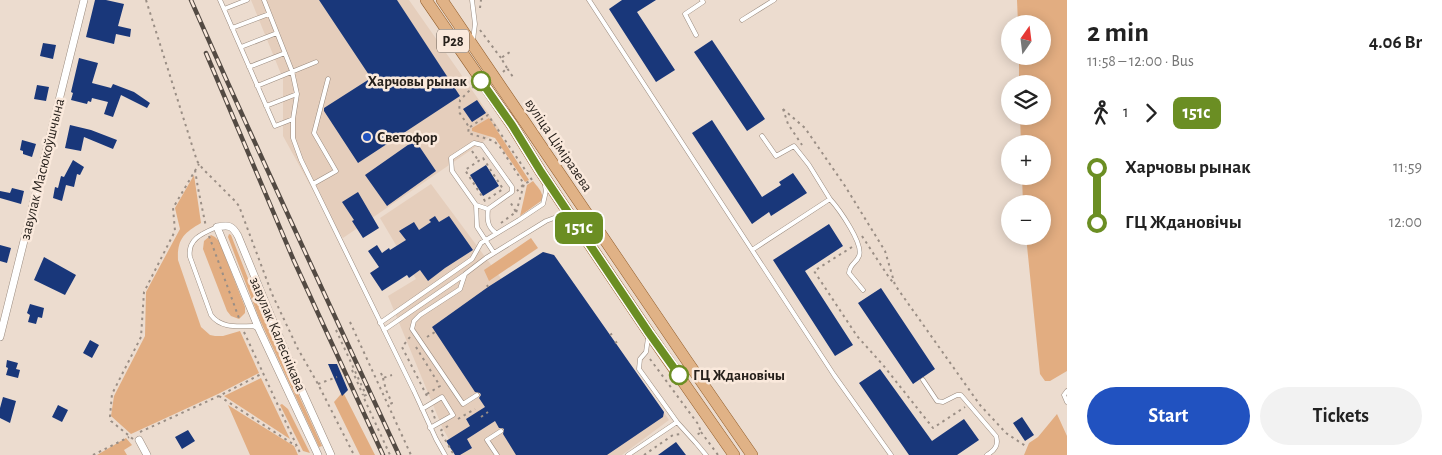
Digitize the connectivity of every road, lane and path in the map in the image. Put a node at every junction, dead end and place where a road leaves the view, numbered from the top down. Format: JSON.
{"nodes":[{"id":1,"x":84,"y":0,"type":"edge"},
{"id":2,"x":146,"y":0,"type":"edge"},
{"id":3,"x":220,"y":0,"type":"edge"},
{"id":4,"x":247,"y":0,"type":"edge"},
{"id":5,"x":264,"y":0,"type":"edge"},
{"id":6,"x":426,"y":0,"type":"edge"},
{"id":7,"x":442,"y":0,"type":"edge"},
{"id":8,"x":472,"y":0,"type":"edge"},
{"id":9,"x":481,"y":0,"type":"edge"},
{"id":10,"x":589,"y":0,"type":"edge"},
{"id":11,"x":702,"y":0,"type":"edge"},
{"id":12,"x":774,"y":0,"type":"edge"},
{"id":13,"x":224,"y":9,"type":"junction"},
{"id":14,"x":480,"y":9,"type":"dead end"},
{"id":15,"x":269,"y":14,"type":"junction"},
{"id":16,"x":742,"y":20,"type":"dead end"},
{"id":17,"x":232,"y":28,"type":"junction"},
{"id":18,"x":478,"y":28,"type":"dead end"},
{"id":19,"x":277,"y":33,"type":"junction"},
{"id":20,"x":696,"y":35,"type":"dead end"},
{"id":21,"x":472,"y":44,"type":"junction"},
{"id":22,"x":240,"y":48,"type":"junction"},
{"id":23,"x":510,"y":52,"type":"dead end"},
{"id":24,"x":285,"y":53,"type":"junction"},
{"id":25,"x":501,"y":58,"type":"junction"},
{"id":26,"x":316,"y":62,"type":"dead end"},
{"id":27,"x":249,"y":67,"type":"junction"},
{"id":28,"x":507,"y":68,"type":"junction"},
{"id":29,"x":292,"y":71,"type":"junction"},
{"id":30,"x":501,"y":74,"type":"dead end"},
{"id":31,"x":512,"y":77,"type":"dead end"},
{"id":32,"x":328,"y":79,"type":"dead end"},
{"id":33,"x":257,"y":86,"type":"junction"},
{"id":34,"x":297,"y":94,"type":"junction"},
{"id":35,"x":266,"y":106,"type":"junction"},
{"id":36,"x":783,"y":109,"type":"dead end"},
{"id":37,"x":536,"y":111,"type":"dead end"},
{"id":38,"x":293,"y":119,"type":"junction"},
{"id":39,"x":537,"y":120,"type":"junction"},
{"id":40,"x":533,"y":122,"type":"dead end"},
{"id":41,"x":469,"y":127,"type":"dead end"},
{"id":42,"x":762,"y":136,"type":"dead end"},
{"id":43,"x":570,"y":154,"type":"dead end"},
{"id":44,"x":483,"y":158,"type":"joint"},
{"id":45,"x":199,"y":164,"type":"junction"},
{"id":46,"x":195,"y":170,"type":"junction"},
{"id":47,"x":541,"y":172,"type":"junction"},
{"id":48,"x":313,"y":184,"type":"junction"},
{"id":49,"x":524,"y":184,"type":"dead end"},
{"id":50,"x":830,"y":199,"type":"junction"},
{"id":51,"x":476,"y":206,"type":"junction"},
{"id":52,"x":488,"y":208,"type":"junction"},
{"id":53,"x":217,"y":227,"type":"junction"},
{"id":54,"x":207,"y":231,"type":"junction"},
{"id":55,"x":582,"y":232,"type":"junction"},
{"id":56,"x":496,"y":233,"type":"junction"},
{"id":57,"x":486,"y":240,"type":"junction"},
{"id":58,"x":858,"y":243,"type":"junction"},
{"id":59,"x":752,"y":250,"type":"junction"},
{"id":60,"x":494,"y":253,"type":"junction"},
{"id":61,"x":465,"y":274,"type":"junction"},
{"id":62,"x":863,"y":290,"type":"dead end"},
{"id":63,"x":350,"y":322,"type":"dead end"},
{"id":64,"x":380,"y":323,"type":"junction"},
{"id":65,"x":242,"y":326,"type":"junction"},
{"id":66,"x":259,"y":329,"type":"junction"},
{"id":67,"x":336,"y":330,"type":"dead end"},
{"id":68,"x":384,"y":330,"type":"junction"},
{"id":69,"x":435,"y":332,"type":"dead end"},
{"id":70,"x":613,"y":333,"type":"dead end"},
{"id":71,"x":649,"y":333,"type":"junction"},
{"id":72,"x":610,"y":335,"type":"dead end"},
{"id":73,"x":427,"y":336,"type":"dead end"},
{"id":74,"x":0,"y":337,"type":"edge"},
{"id":75,"x":352,"y":370,"type":"dead end"},
{"id":76,"x":263,"y":373,"type":"junction"},
{"id":77,"x":381,"y":373,"type":"dead end"},
{"id":78,"x":392,"y":375,"type":"dead end"},
{"id":79,"x":337,"y":376,"type":"dead end"},
{"id":80,"x":384,"y":378,"type":"junction"},
{"id":81,"x":923,"y":380,"type":"dead end"},
{"id":82,"x":318,"y":384,"type":"junction"},
{"id":83,"x":1067,"y":392,"type":"edge"},
{"id":84,"x":426,"y":394,"type":"junction"},
{"id":85,"x":477,"y":395,"type":"dead end"},
{"id":86,"x":219,"y":396,"type":"junction"},
{"id":87,"x":363,"y":396,"type":"junction"},
{"id":88,"x":1067,"y":402,"type":"edge"},
{"id":89,"x":430,"y":404,"type":"junction"},
{"id":90,"x":969,"y":404,"type":"junction"},
{"id":91,"x":388,"y":405,"type":"junction"},
{"id":92,"x":422,"y":409,"type":"junction"},
{"id":93,"x":475,"y":409,"type":"dead end"},
{"id":94,"x":488,"y":412,"type":"dead end"},
{"id":95,"x":481,"y":417,"type":"dead end"},
{"id":96,"x":459,"y":419,"type":"dead end"},
{"id":97,"x":677,"y":422,"type":"junction"},
{"id":98,"x":437,"y":424,"type":"junction"},
{"id":99,"x":451,"y":424,"type":"dead end"},
{"id":100,"x":430,"y":428,"type":"junction"},
{"id":101,"x":440,"y":431,"type":"junction"},
{"id":102,"x":501,"y":431,"type":"dead end"},
{"id":103,"x":701,"y":432,"type":"dead end"},
{"id":104,"x":130,"y":437,"type":"junction"},
{"id":105,"x":140,"y":440,"type":"junction"},
{"id":106,"x":296,"y":446,"type":"junction"},
{"id":107,"x":1027,"y":447,"type":"dead end"},
{"id":108,"x":93,"y":455,"type":"edge"},
{"id":109,"x":147,"y":455,"type":"edge"},
{"id":110,"x":301,"y":455,"type":"edge"},
{"id":111,"x":318,"y":455,"type":"edge"},
{"id":112,"x":332,"y":455,"type":"edge"},
{"id":113,"x":354,"y":455,"type":"edge"},
{"id":114,"x":390,"y":455,"type":"edge"},
{"id":115,"x":411,"y":455,"type":"edge"},
{"id":116,"x":445,"y":455,"type":"edge"},
{"id":117,"x":454,"y":455,"type":"edge"},
{"id":118,"x":497,"y":455,"type":"edge"},
{"id":119,"x":628,"y":455,"type":"edge"},
{"id":120,"x":706,"y":455,"type":"edge"},
{"id":121,"x":718,"y":455,"type":"edge"},
{"id":122,"x":734,"y":455,"type":"edge"},
{"id":123,"x":752,"y":455,"type":"edge"},
{"id":124,"x":891,"y":455,"type":"edge"},
{"id":125,"x":987,"y":455,"type":"edge"}],
"edges":[{"from":1,"to":74,"type":"street","name":"завулак Масюкоўшчына"},
{"from":2,"to":45,"type":"path"},
{"from":3,"to":13,"type":"lane"},
{"from":4,"to":13,"type":"lane"},
{"from":5,"to":15,"type":"lane"},
{"from":6,"to":47,"type":"main road","name":"вуліца Ціміразева","number":"Р28"},
{"from":7,"to":21,"type":"main road","name":"вуліца Ціміразева","number":"Р28"},
{"from":8,"to":21,"type":"lane"},
{"from":9,"to":14,"type":"path"},
{"from":10,"to":59,"type":"lane"},
{"from":11,"to":20,"type":"lane"},
{"from":12,"to":16,"type":"lane"},
{"from":13,"to":17,"type":"lane"},
{"from":15,"to":17,"type":"lane"},
{"from":15,"to":19,"type":"lane"},
{"from":17,"to":22,"type":"lane"},
{"from":18,"to":25,"type":"path"},
{"from":19,"to":22,"type":"lane"},
{"from":19,"to":24,"type":"lane"},
{"from":21,"to":123,"type":"main road","name":"вуліца Ціміразева","number":"Р28"},
{"from":22,"to":27,"type":"lane"},
{"from":23,"to":25,"type":"path"},
{"from":24,"to":27,"type":"lane"},
{"from":24,"to":29,"type":"lane"},
{"from":25,"to":28,"type":"path"},
{"from":26,"to":29,"type":"lane"},
{"from":27,"to":33,"type":"lane"},
{"from":28,"to":30,"type":"path"},
{"from":28,"to":31,"type":"path"},
{"from":29,"to":33,"type":"lane"},
{"from":29,"to":34,"type":"lane"},
{"from":32,"to":48,"type":"lane"},
{"from":33,"to":35,"type":"lane"},
{"from":34,"to":35,"type":"lane"},
{"from":34,"to":38,"type":"lane"},
{"from":35,"to":38,"type":"lane"},
{"from":36,"to":107,"type":"path"},
{"from":37,"to":39,"type":"path"},
{"from":38,"to":48,"type":"lane"},
{"from":39,"to":40,"type":"path"},
{"from":39,"to":43,"type":"path"},
{"from":41,"to":49,"type":"path"},
{"from":42,"to":50,"type":"lane"},
{"from":44,"to":44,"type":"path"},
{"from":45,"to":46,"type":"path"},
{"from":45,"to":82,"type":"path"},
{"from":46,"to":54,"type":"path"},
{"from":46,"to":104,"type":"path"},
{"from":47,"to":55,"type":"main road","name":"вуліца Ціміразева","number":"Р28"},
{"from":47,"to":56,"type":"lane"},
{"from":48,"to":64,"type":"lane"},
{"from":50,"to":58,"type":"lane"},
{"from":50,"to":59,"type":"lane"},
{"from":51,"to":52,"type":"lane"},
{"from":51,"to":52,"type":"lane"},
{"from":51,"to":57,"type":"lane"},
{"from":52,"to":56,"type":"lane"},
{"from":53,"to":54,"type":"lane","name":"завулак Калеснікава"},
{"from":53,"to":66,"type":"street","name":"завулак Калеснікава"},
{"from":53,"to":112,"type":"street","name":"завулак Калеснікава"},
{"from":54,"to":65,"type":"path"},
{"from":54,"to":65,"type":"lane","name":"завулак Калеснікава"},
{"from":55,"to":60,"type":"lane"},
{"from":55,"to":71,"type":"main road","name":"вуліца Ціміразева","number":"Р28"},
{"from":56,"to":57,"type":"lane"},
{"from":57,"to":60,"type":"lane"},
{"from":57,"to":64,"type":"lane"},
{"from":58,"to":62,"type":"lane"},
{"from":58,"to":90,"type":"path"},
{"from":59,"to":124,"type":"lane"},
{"from":60,"to":61,"type":"lane"},
{"from":61,"to":68,"type":"lane"},
{"from":61,"to":85,"type":"lane"},
{"from":63,"to":91,"type":"path"},
{"from":64,"to":68,"type":"lane"},
{"from":65,"to":66,"type":"lane","name":"завулак Калеснікава"},
{"from":65,"to":76,"type":"path"},
{"from":66,"to":111,"type":"street","name":"завулак Калеснікава"},
{"from":67,"to":87,"type":"path"},
{"from":68,"to":92,"type":"lane"},
{"from":69,"to":73,"type":"path"},
{"from":70,"to":72,"type":"path"},
{"from":71,"to":97,"type":"lane"},
{"from":71,"to":122,"type":"main road","name":"вуліца Ціміразева","number":"Р28"},
{"from":75,"to":87,"type":"path"},
{"from":76,"to":86,"type":"path"},
{"from":76,"to":106,"type":"path"},
{"from":77,"to":80,"type":"path"},
{"from":78,"to":80,"type":"path"},
{"from":79,"to":82,"type":"path"},
{"from":80,"to":91,"type":"path"},
{"from":81,"to":90,"type":"lane"},
{"from":82,"to":113,"type":"path"},
{"from":83,"to":88,"type":"lane"},
{"from":84,"to":84,"type":"path"},
{"from":84,"to":89,"type":"path"},
{"from":86,"to":105,"type":"path"},
{"from":86,"to":106,"type":"path"},
{"from":87,"to":114,"type":"path"},
{"from":89,"to":92,"type":"lane"},
{"from":89,"to":98,"type":"path"},
{"from":89,"to":98,"type":"lane"},
{"from":90,"to":125,"type":"lane"},
{"from":91,"to":115,"type":"path"},
{"from":92,"to":100,"type":"lane"},
{"from":93,"to":96,"type":"path"},
{"from":94,"to":95,"type":"path"},
{"from":97,"to":119,"type":"lane"},
{"from":97,"to":120,"type":"lane"},
{"from":98,"to":100,"type":"lane"},
{"from":98,"to":101,"type":"path"},
{"from":99,"to":101,"type":"path"},
{"from":100,"to":116,"type":"lane"},
{"from":101,"to":117,"type":"path"},
{"from":102,"to":118,"type":"lane"},
{"from":103,"to":121,"type":"path"},
{"from":104,"to":105,"type":"path"},
{"from":104,"to":108,"type":"path"},
{"from":105,"to":109,"type":"street"},
{"from":106,"to":110,"type":"path"}]}
